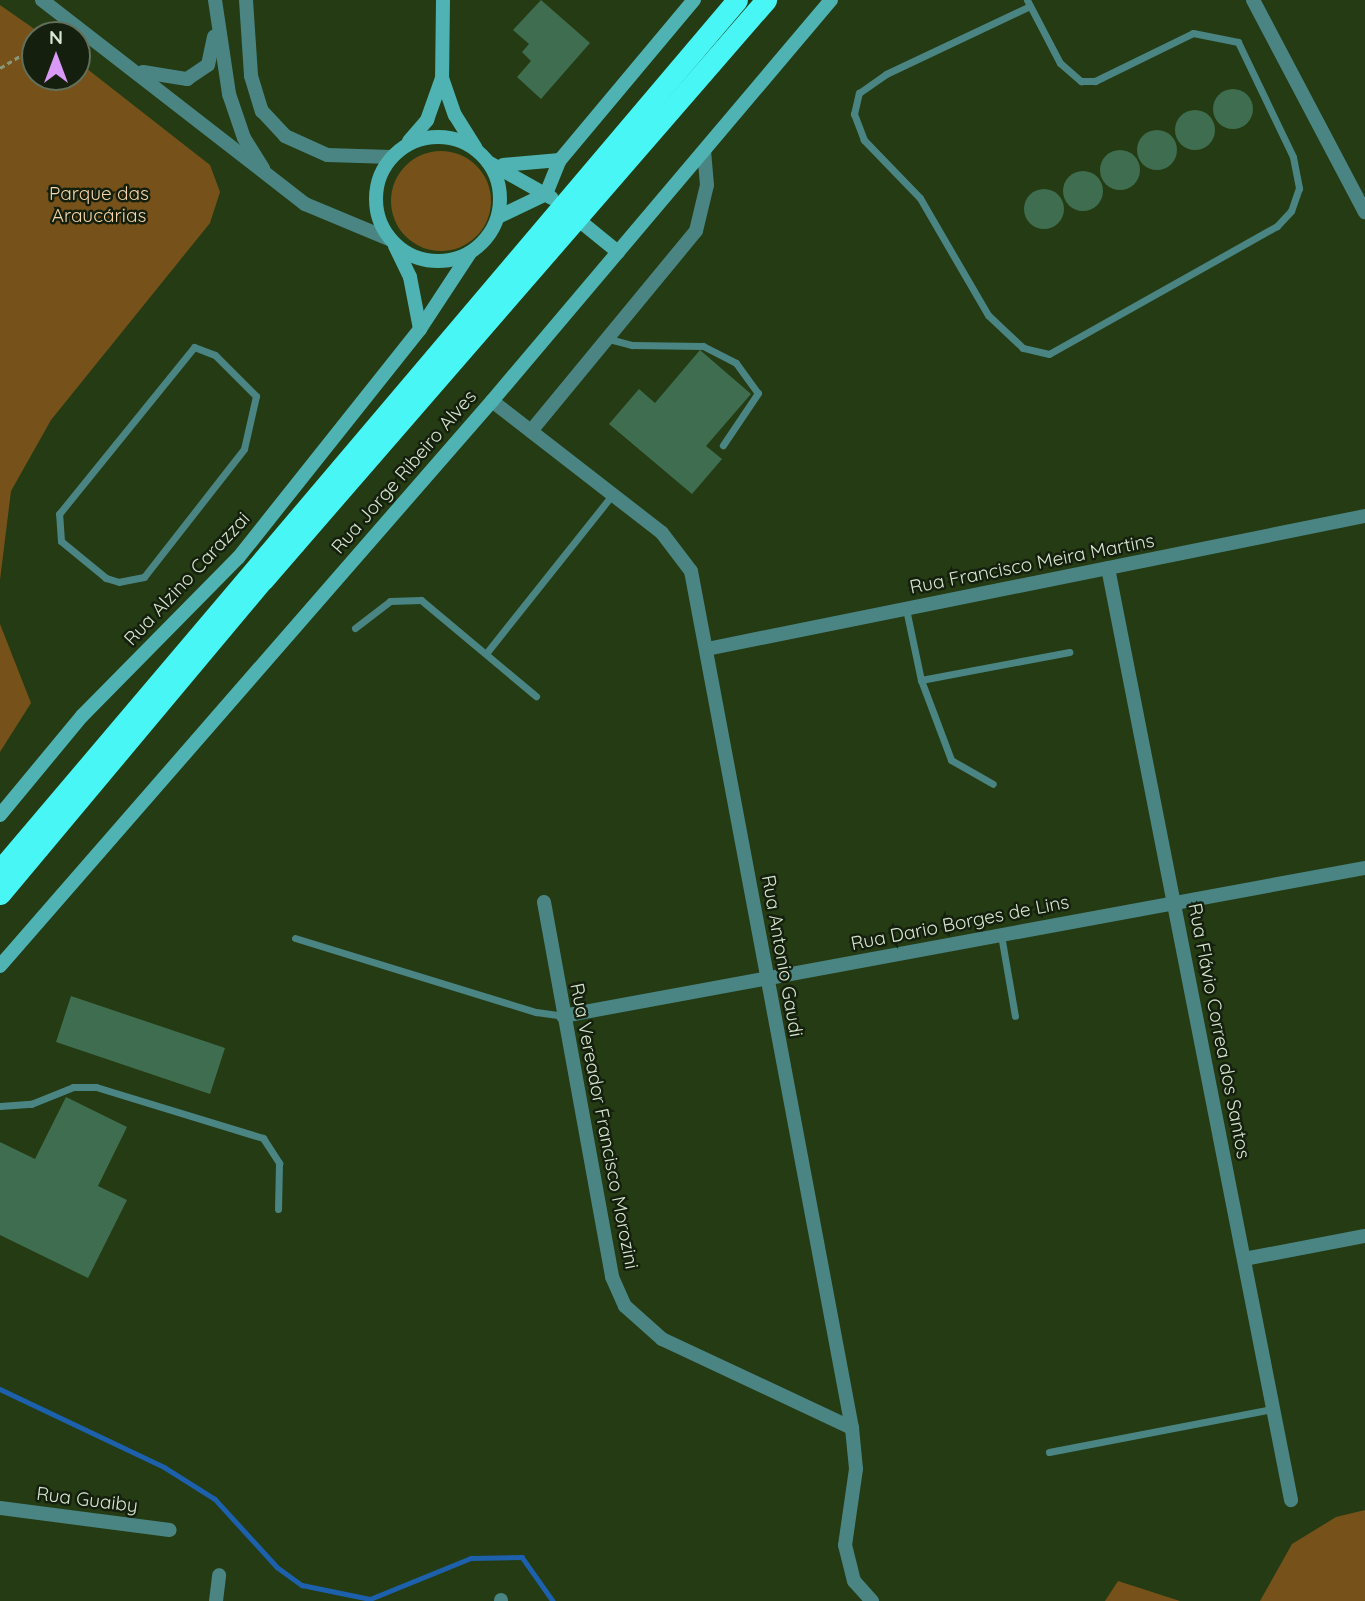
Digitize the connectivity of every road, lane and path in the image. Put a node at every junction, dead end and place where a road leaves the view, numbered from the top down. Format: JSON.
{"nodes":[{"id":1,"x":42,"y":0,"type":"edge"},
{"id":2,"x":215,"y":0,"type":"edge"},
{"id":3,"x":246,"y":0,"type":"edge"},
{"id":4,"x":443,"y":0,"type":"edge"},
{"id":5,"x":694,"y":0,"type":"edge"},
{"id":6,"x":737,"y":0,"type":"edge"},
{"id":7,"x":766,"y":0,"type":"edge"},
{"id":8,"x":831,"y":0,"type":"edge"},
{"id":9,"x":1253,"y":0,"type":"edge"},
{"id":10,"x":1028,"y":3,"type":"edge"},
{"id":11,"x":215,"y":23,"type":"junction"},
{"id":12,"x":21,"y":55,"type":"edge"},
{"id":13,"x":0,"y":68,"type":"edge"},
{"id":14,"x":135,"y":70,"type":"junction"},
{"id":15,"x":442,"y":78,"type":"junction"},
{"id":16,"x":704,"y":152,"type":"junction"},
{"id":17,"x":394,"y":154,"type":"junction"},
{"id":18,"x":489,"y":160,"type":"junction"},
{"id":19,"x":560,"y":160,"type":"junction"},
{"id":20,"x":268,"y":176,"type":"junction"},
{"id":21,"x":595,"y":182,"type":"junction"},
{"id":22,"x":546,"y":194,"type":"junction"},
{"id":23,"x":1365,"y":212,"type":"edge"},
{"id":24,"x":498,"y":218,"type":"junction"},
{"id":25,"x":553,"y":234,"type":"junction"},
{"id":26,"x":392,"y":242,"type":"junction"},
{"id":27,"x":618,"y":251,"type":"junction"},
{"id":28,"x":470,"y":253,"type":"junction"},
{"id":29,"x":420,"y":329,"type":"junction"},
{"id":30,"x":609,"y":339,"type":"junction"},
{"id":31,"x":492,"y":401,"type":"junction"},
{"id":32,"x":531,"y":431,"type":"junction"},
{"id":33,"x":723,"y":445,"type":"dead end"},
{"id":34,"x":612,"y":494,"type":"junction"},
{"id":35,"x":1365,"y":516,"type":"edge"},
{"id":36,"x":61,"y":541,"type":"joint"},
{"id":37,"x":1108,"y":568,"type":"junction"},
{"id":38,"x":906,"y":609,"type":"junction"},
{"id":39,"x":355,"y":628,"type":"dead end"},
{"id":40,"x":707,"y":649,"type":"junction"},
{"id":41,"x":488,"y":651,"type":"junction"},
{"id":42,"x":1069,"y":652,"type":"dead end"},
{"id":43,"x":922,"y":680,"type":"junction"},
{"id":44,"x":536,"y":696,"type":"dead end"},
{"id":45,"x":993,"y":784,"type":"dead end"},
{"id":46,"x":0,"y":815,"type":"edge"},
{"id":47,"x":1365,"y":868,"type":"edge"},
{"id":48,"x":0,"y":870,"type":"edge"},
{"id":49,"x":0,"y":894,"type":"edge"},
{"id":50,"x":544,"y":902,"type":"dead end"},
{"id":51,"x":1174,"y":903,"type":"junction"},
{"id":52,"x":1001,"y":935,"type":"junction"},
{"id":53,"x":295,"y":938,"type":"dead end"},
{"id":54,"x":0,"y":966,"type":"edge"},
{"id":55,"x":766,"y":979,"type":"junction"},
{"id":56,"x":563,"y":1016,"type":"junction"},
{"id":57,"x":1014,"y":1016,"type":"dead end"},
{"id":58,"x":0,"y":1106,"type":"edge"},
{"id":59,"x":278,"y":1209,"type":"dead end"},
{"id":60,"x":1365,"y":1236,"type":"edge"},
{"id":61,"x":1244,"y":1259,"type":"junction"},
{"id":62,"x":1273,"y":1409,"type":"junction"},
{"id":63,"x":852,"y":1428,"type":"junction"},
{"id":64,"x":1049,"y":1452,"type":"dead end"},
{"id":65,"x":1291,"y":1500,"type":"dead end"},
{"id":66,"x":0,"y":1508,"type":"edge"},
{"id":67,"x":170,"y":1530,"type":"dead end"},
{"id":68,"x":219,"y":1575,"type":"dead end"},
{"id":69,"x":216,"y":1601,"type":"edge"},
{"id":70,"x":872,"y":1601,"type":"edge"}],
"edges":[{"from":1,"to":14,"type":"street"},
{"from":2,"to":11,"type":"street"},
{"from":3,"to":17,"type":"street"},
{"from":4,"to":15,"type":"main road"},
{"from":5,"to":19,"type":"main road"},
{"from":6,"to":21,"type":"highway"},
{"from":7,"to":21,"type":"highway"},
{"from":8,"to":16,"type":"main road","name":"Rua Jorge Ribeiro Alves"},
{"from":9,"to":23,"type":"street"},
{"from":10,"to":10,"type":"lane"},
{"from":11,"to":14,"type":"street"},
{"from":11,"to":20,"type":"street"},
{"from":12,"to":13,"type":"path"},
{"from":14,"to":20,"type":"street"},
{"from":15,"to":17,"type":"main road"},
{"from":15,"to":18,"type":"main road"},
{"from":16,"to":27,"type":"main road","name":"Rua Jorge Ribeiro Alves"},
{"from":16,"to":30,"type":"street"},
{"from":17,"to":18,"type":"main road"},
{"from":17,"to":26,"type":"main road"},
{"from":18,"to":19,"type":"main road"},
{"from":18,"to":22,"type":"main road"},
{"from":18,"to":24,"type":"main road"},
{"from":19,"to":22,"type":"main road"},
{"from":20,"to":26,"type":"street"},
{"from":21,"to":25,"type":"highway"},
{"from":22,"to":24,"type":"main road"},
{"from":22,"to":27,"type":"main road"},
{"from":24,"to":28,"type":"main road"},
{"from":25,"to":48,"type":"highway"},
{"from":25,"to":49,"type":"highway"},
{"from":26,"to":28,"type":"main road"},
{"from":26,"to":29,"type":"main road"},
{"from":27,"to":31,"type":"main road","name":"Rua Jorge Ribeiro Alves"},
{"from":28,"to":29,"type":"main road","name":"Rua Alzino Carazzai"},
{"from":29,"to":46,"type":"main road","name":"Rua Alzino Carazzai"},
{"from":30,"to":32,"type":"street"},
{"from":30,"to":33,"type":"lane"},
{"from":31,"to":32,"type":"street","name":"Rua Antonio Gaudi"},
{"from":31,"to":54,"type":"main road","name":"Rua Jorge Ribeiro Alves"},
{"from":32,"to":34,"type":"street","name":"Rua Antonio Gaudi"},
{"from":34,"to":40,"type":"street","name":"Rua Antonio Gaudi"},
{"from":34,"to":41,"type":"lane"},
{"from":35,"to":37,"type":"street","name":"Rua Francisco Meira Martins"},
{"from":36,"to":36,"type":"lane"},
{"from":37,"to":38,"type":"street","name":"Rua Francisco Meira Martins"},
{"from":37,"to":51,"type":"street","name":"Rua Flávio Correa dos Santos"},
{"from":38,"to":40,"type":"street","name":"Rua Francisco Meira Martins"},
{"from":38,"to":43,"type":"lane"},
{"from":39,"to":41,"type":"lane"},
{"from":40,"to":55,"type":"street","name":"Rua Antonio Gaudi"},
{"from":41,"to":44,"type":"lane"},
{"from":42,"to":43,"type":"lane"},
{"from":43,"to":45,"type":"lane"},
{"from":47,"to":51,"type":"street","name":"Rua Dario Borges de Lins"},
{"from":50,"to":56,"type":"street","name":"Rua Vereador Francisco Morozini"},
{"from":51,"to":52,"type":"street","name":"Rua Dario Borges de Lins"},
{"from":51,"to":61,"type":"street","name":"Rua Flávio Correa dos Santos"},
{"from":52,"to":55,"type":"street","name":"Rua Dario Borges de Lins"},
{"from":52,"to":57,"type":"lane"},
{"from":53,"to":56,"type":"lane"},
{"from":55,"to":56,"type":"street","name":"Rua Dario Borges de Lins"},
{"from":55,"to":63,"type":"street","name":"Rua Antonio Gaudi"},
{"from":56,"to":63,"type":"street","name":"Rua Vereador Francisco Morozini"},
{"from":58,"to":59,"type":"lane"},
{"from":60,"to":61,"type":"street"},
{"from":61,"to":62,"type":"street","name":"Rua Flávio Correa dos Santos"},
{"from":62,"to":64,"type":"lane"},
{"from":62,"to":65,"type":"street","name":"Rua Flávio Correa dos Santos"},
{"from":63,"to":70,"type":"street","name":"Rua Antonio Gaudi"},
{"from":66,"to":67,"type":"street","name":"Rua Guaiby"},
{"from":68,"to":69,"type":"street"}]}
